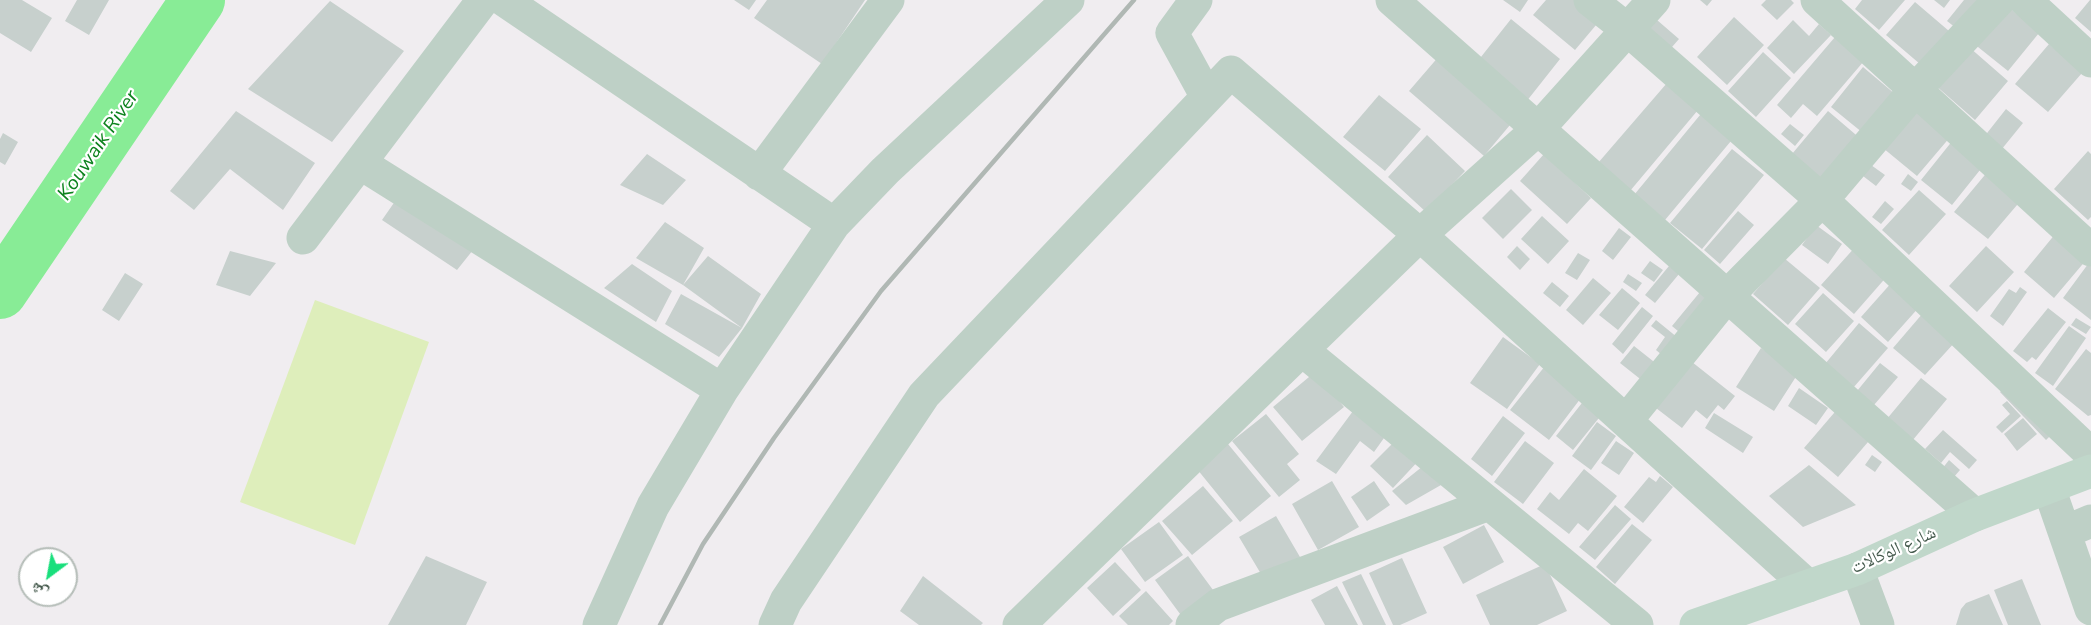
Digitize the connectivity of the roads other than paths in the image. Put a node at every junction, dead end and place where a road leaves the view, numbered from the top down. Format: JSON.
{"nodes":[{"id":1,"x":483,"y":0,"type":"edge"},
{"id":2,"x":504,"y":0,"type":"edge"},
{"id":3,"x":888,"y":0,"type":"edge"},
{"id":4,"x":1068,"y":0,"type":"edge"},
{"id":5,"x":1196,"y":0,"type":"edge"},
{"id":6,"x":1392,"y":0,"type":"edge"},
{"id":7,"x":1590,"y":0,"type":"edge"},
{"id":8,"x":1654,"y":0,"type":"edge"},
{"id":9,"x":1817,"y":0,"type":"edge"},
{"id":10,"x":1999,"y":0,"type":"edge"},
{"id":11,"x":2025,"y":0,"type":"edge"},
{"id":12,"x":1628,"y":30,"type":"junction"},
{"id":13,"x":2091,"y":62,"type":"edge"},
{"id":14,"x":1915,"y":90,"type":"junction"},
{"id":15,"x":1207,"y":97,"type":"junction"},
{"id":16,"x":1538,"y":129,"type":"junction"},
{"id":17,"x":360,"y":163,"type":"junction"},
{"id":18,"x":759,"y":174,"type":"junction"},
{"id":19,"x":1822,"y":200,"type":"junction"},
{"id":20,"x":834,"y":224,"type":"junction"},
{"id":21,"x":1420,"y":235,"type":"junction"},
{"id":22,"x":303,"y":238,"type":"dead end"},
{"id":23,"x":2091,"y":249,"type":"edge"},
{"id":24,"x":1727,"y":296,"type":"junction"},
{"id":25,"x":1302,"y":350,"type":"junction"},
{"id":26,"x":722,"y":390,"type":"junction"},
{"id":27,"x":1626,"y":421,"type":"junction"},
{"id":28,"x":2091,"y":453,"type":"edge"},
{"id":29,"x":2091,"y":471,"type":"edge"},
{"id":30,"x":2049,"y":488,"type":"junction"},
{"id":31,"x":1489,"y":504,"type":"junction"},
{"id":32,"x":1975,"y":515,"type":"junction"},
{"id":33,"x":2078,"y":527,"type":"edge"},
{"id":34,"x":1857,"y":569,"type":"junction"},
{"id":35,"x":1808,"y":586,"type":"junction"},
{"id":36,"x":2091,"y":609,"type":"edge"},
{"id":37,"x":599,"y":625,"type":"edge"},
{"id":38,"x":775,"y":625,"type":"edge"},
{"id":39,"x":1019,"y":625,"type":"edge"},
{"id":40,"x":1192,"y":625,"type":"edge"},
{"id":41,"x":1637,"y":625,"type":"edge"},
{"id":42,"x":1696,"y":625,"type":"edge"},
{"id":43,"x":1878,"y":625,"type":"edge"}],
"edges":[{"from":1,"to":17,"type":"street"},
{"from":2,"to":18,"type":"street"},
{"from":3,"to":18,"type":"street"},
{"from":4,"to":20,"type":"street"},
{"from":5,"to":15,"type":"street"},
{"from":6,"to":16,"type":"street"},
{"from":7,"to":12,"type":"street"},
{"from":8,"to":12,"type":"street"},
{"from":9,"to":14,"type":"street"},
{"from":10,"to":14,"type":"street"},
{"from":11,"to":13,"type":"street"},
{"from":12,"to":16,"type":"street"},
{"from":12,"to":19,"type":"street"},
{"from":14,"to":19,"type":"street"},
{"from":14,"to":23,"type":"street"},
{"from":15,"to":21,"type":"street"},
{"from":15,"to":38,"type":"street"},
{"from":16,"to":21,"type":"street"},
{"from":16,"to":24,"type":"street"},
{"from":17,"to":22,"type":"street"},
{"from":17,"to":26,"type":"street"},
{"from":18,"to":20,"type":"street"},
{"from":19,"to":24,"type":"street"},
{"from":19,"to":28,"type":"street"},
{"from":20,"to":26,"type":"street"},
{"from":21,"to":25,"type":"street"},
{"from":21,"to":27,"type":"street"},
{"from":24,"to":27,"type":"street"},
{"from":24,"to":32,"type":"street"},
{"from":25,"to":31,"type":"street"},
{"from":25,"to":39,"type":"street"},
{"from":26,"to":37,"type":"street"},
{"from":27,"to":35,"type":"street"},
{"from":29,"to":30,"type":"street","name":"شارع الوكالات"},
{"from":30,"to":32,"type":"street","name":"شارع الوكالات"},
{"from":30,"to":33,"type":"street"},
{"from":31,"to":40,"type":"street"},
{"from":31,"to":41,"type":"street"},
{"from":32,"to":34,"type":"street","name":"شارع الوكالات"},
{"from":33,"to":36,"type":"street"},
{"from":34,"to":35,"type":"street","name":"شارع الوكالات"},
{"from":34,"to":43,"type":"street"},
{"from":35,"to":42,"type":"street","name":"شارع الوكالات"}]}
